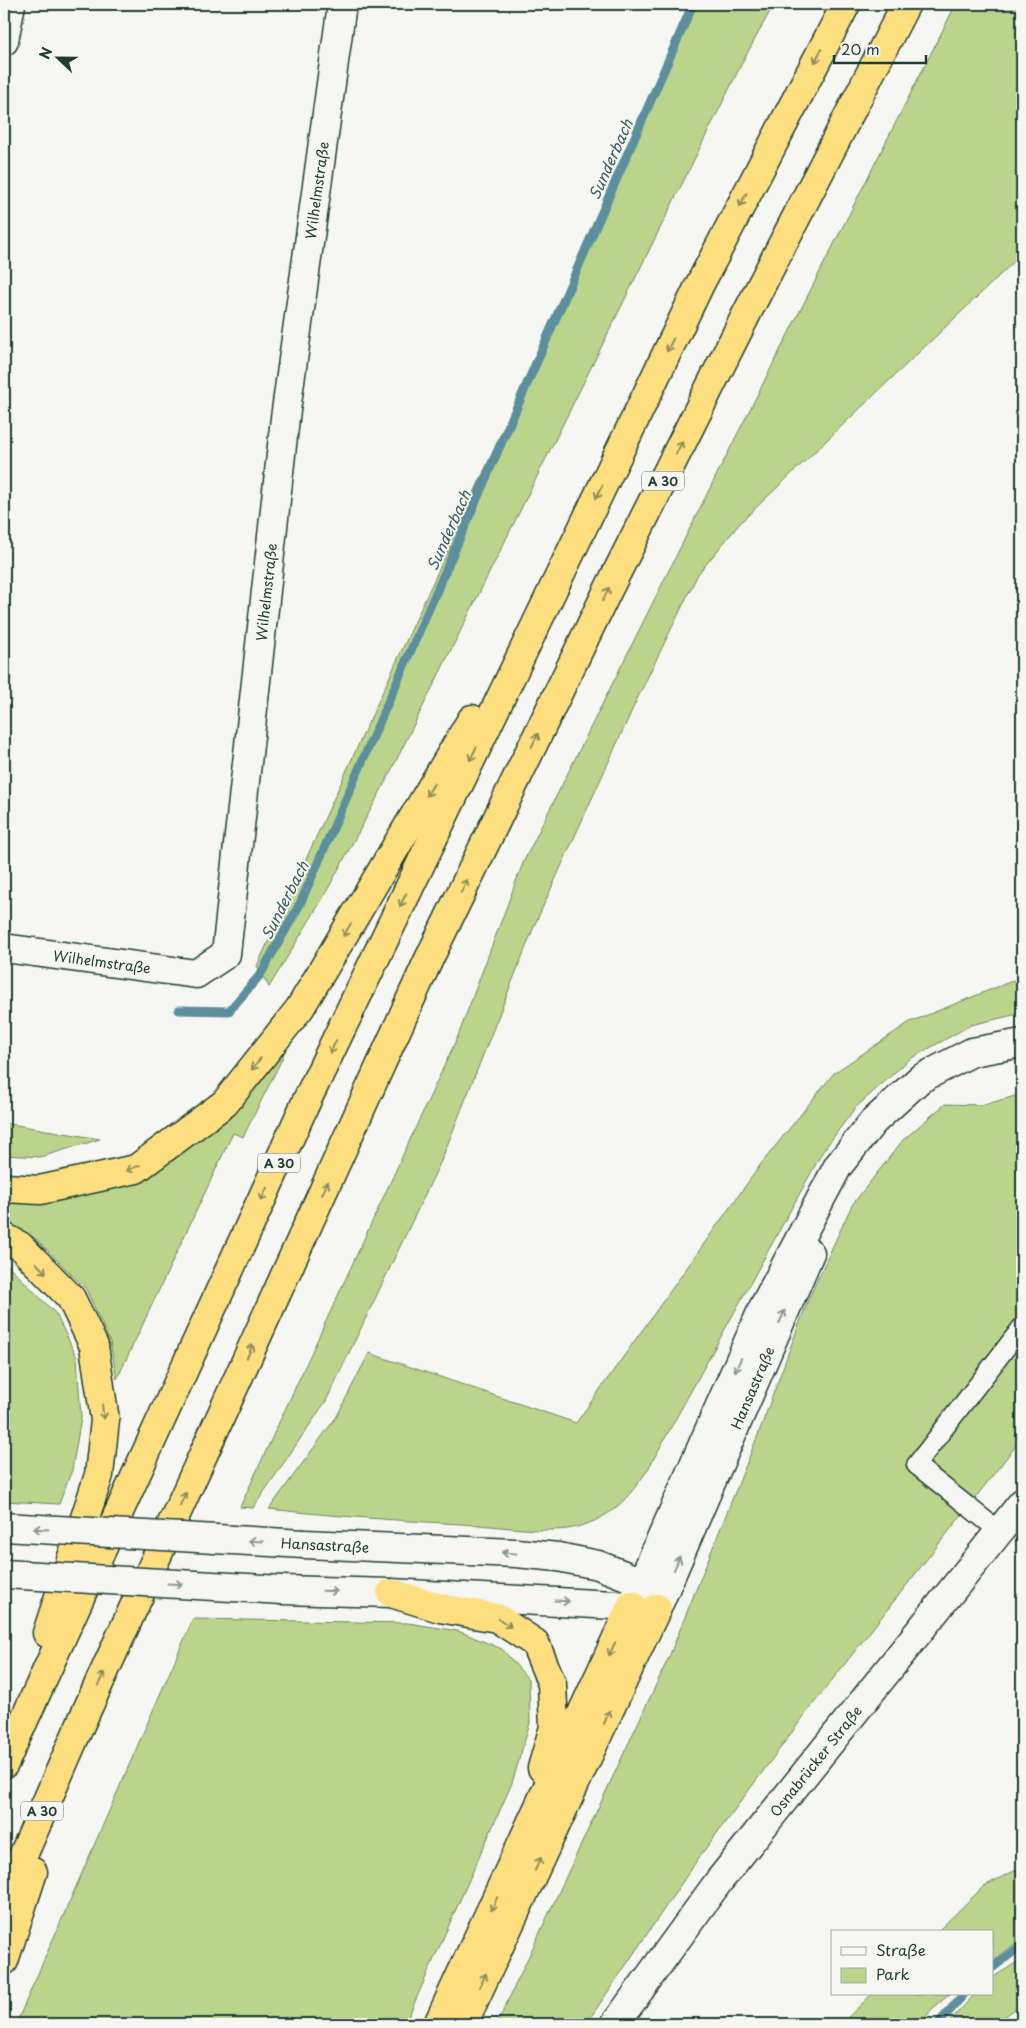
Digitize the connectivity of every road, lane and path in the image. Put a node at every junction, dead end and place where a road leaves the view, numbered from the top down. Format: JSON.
{"nodes":[{"id":1,"x":11,"y":4,"type":"edge"},
{"id":2,"x":342,"y":4,"type":"edge"},
{"id":3,"x":846,"y":4,"type":"edge"},
{"id":4,"x":906,"y":4,"type":"edge"},
{"id":5,"x":4,"y":41,"type":"edge"},
{"id":6,"x":562,"y":568,"type":"junction"},
{"id":7,"x":4,"y":948,"type":"edge"},
{"id":8,"x":1022,"y":1043,"type":"edge"},
{"id":9,"x":4,"y":1188,"type":"edge"},
{"id":10,"x":4,"y":1237,"type":"edge"},
{"id":11,"x":1022,"y":1327,"type":"edge"},
{"id":12,"x":1022,"y":1502,"type":"edge"},
{"id":13,"x":4,"y":1527,"type":"edge"},
{"id":14,"x":999,"y":1531,"type":"junction"},
{"id":15,"x":4,"y":1574,"type":"edge"},
{"id":16,"x":391,"y":1593,"type":"junction"},
{"id":17,"x":644,"y":1598,"type":"junction"},
{"id":18,"x":81,"y":1724,"type":"junction"},
{"id":19,"x":4,"y":1764,"type":"edge"},
{"id":20,"x":522,"y":1844,"type":"junction"},
{"id":21,"x":4,"y":1899,"type":"edge"},
{"id":22,"x":4,"y":1961,"type":"edge"},
{"id":23,"x":618,"y":2023,"type":"edge"},
{"id":24,"x":438,"y":2024,"type":"edge"},
{"id":25,"x":462,"y":2024,"type":"edge"}],
"edges":[{"from":1,"to":5,"type":"main road"},
{"from":2,"to":7,"type":"main road","name":"Wilhelmstraße"},
{"from":3,"to":6,"type":"highway","number":"A 30","one_way":true},
{"from":18,"to":4,"type":"highway","number":"A 30","one_way":true},
{"from":6,"to":9,"type":"highway","one_way":true},
{"from":6,"to":19,"type":"highway","number":"A 30","one_way":true},
{"from":8,"to":17,"type":"main road","name":"Hansastraße"},
{"from":10,"to":19,"type":"highway","one_way":true},
{"from":11,"to":14,"type":"lane"},
{"from":12,"to":14,"type":"main road","name":"Osnabrücker Straße"},
{"from":17,"to":13,"type":"main road","name":"Hansastraße","one_way":true,"bridge":true},
{"from":14,"to":23,"type":"main road","name":"Osnabrücker Straße"},
{"from":15,"to":16,"type":"main road","one_way":true,"bridge":true},
{"from":16,"to":17,"type":"main road","one_way":true},
{"from":16,"to":20,"type":"highway","one_way":true},
{"from":17,"to":20,"type":"highway","one_way":true},
{"from":25,"to":17,"type":"highway","one_way":true},
{"from":18,"to":21,"type":"highway","number":"A 30"},
{"from":18,"to":22,"type":"highway"},
{"from":20,"to":24,"type":"highway","one_way":true}]}
